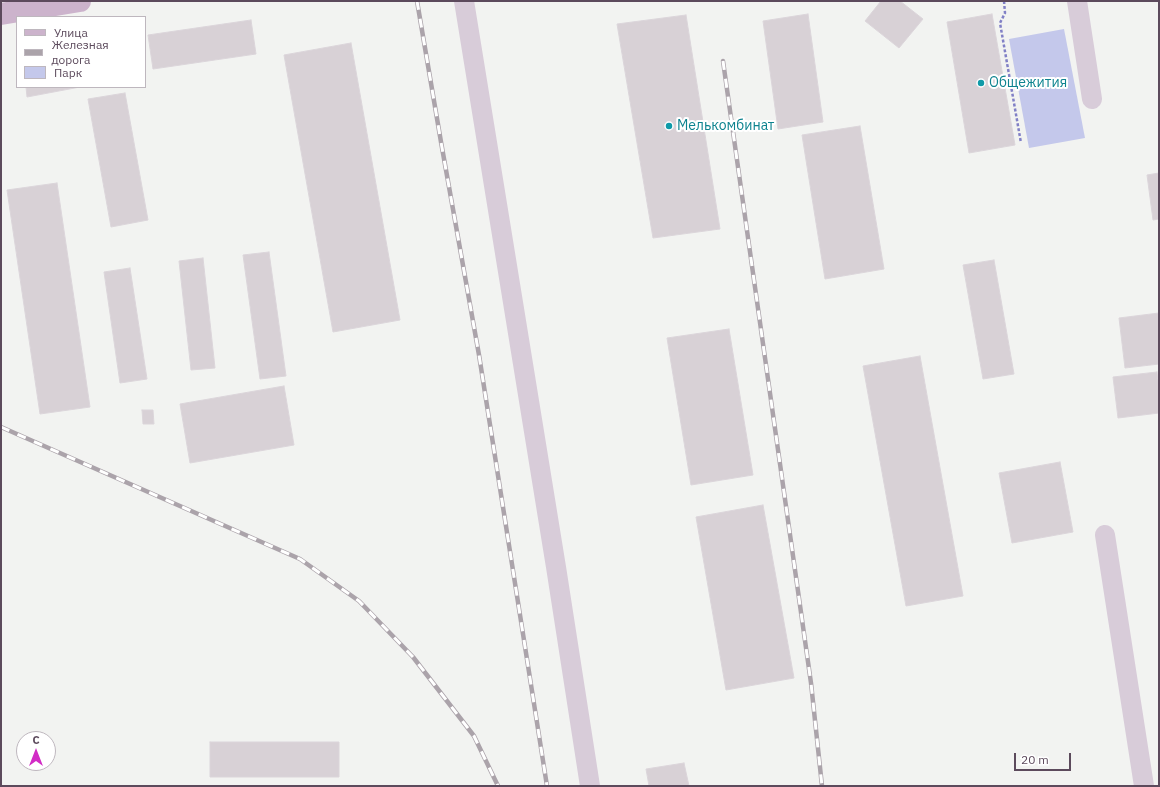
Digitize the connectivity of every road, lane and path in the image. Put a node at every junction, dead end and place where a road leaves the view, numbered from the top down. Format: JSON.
{"nodes":[{"id":1,"x":80,"y":1,"type":"edge"},
{"id":2,"x":464,"y":1,"type":"edge"},
{"id":3,"x":1004,"y":1,"type":"edge"},
{"id":4,"x":1077,"y":1,"type":"edge"},
{"id":5,"x":1,"y":14,"type":"edge"},
{"id":6,"x":1092,"y":100,"type":"dead end"},
{"id":7,"x":1021,"y":143,"type":"dead end"},
{"id":8,"x":1105,"y":535,"type":"dead end"},
{"id":9,"x":590,"y":786,"type":"edge"},
{"id":10,"x":1144,"y":786,"type":"edge"}],
"edges":[{"from":1,"to":5,"type":"main road"},
{"from":2,"to":9,"type":"street"},
{"from":3,"to":7,"type":"path"},
{"from":4,"to":6,"type":"street"},
{"from":8,"to":10,"type":"street"}]}
